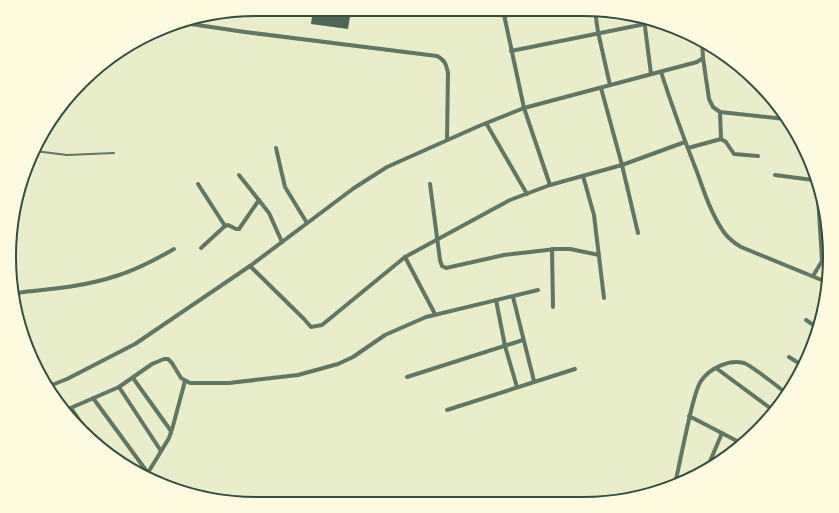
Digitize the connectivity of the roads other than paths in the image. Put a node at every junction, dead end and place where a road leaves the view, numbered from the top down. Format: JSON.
{"nodes":[{"id":1,"x":504,"y":16,"type":"edge"},
{"id":2,"x":596,"y":17,"type":"edge"},
{"id":3,"x":637,"y":23,"type":"edge"},
{"id":4,"x":193,"y":24,"type":"edge"},
{"id":5,"x":644,"y":24,"type":"edge"},
{"id":6,"x":598,"y":32,"type":"junction"},
{"id":7,"x":702,"y":48,"type":"edge"},
{"id":8,"x":512,"y":51,"type":"junction"},
{"id":9,"x":703,"y":58,"type":"junction"},
{"id":10,"x":661,"y":72,"type":"junction"},
{"id":11,"x":651,"y":74,"type":"junction"},
{"id":12,"x":610,"y":85,"type":"junction"},
{"id":13,"x":601,"y":88,"type":"junction"},
{"id":14,"x":524,"y":108,"type":"junction"},
{"id":15,"x":720,"y":112,"type":"junction"},
{"id":16,"x":779,"y":118,"type":"edge"},
{"id":17,"x":486,"y":123,"type":"junction"},
{"id":18,"x":721,"y":139,"type":"junction"},
{"id":19,"x":447,"y":140,"type":"junction"},
{"id":20,"x":685,"y":142,"type":"junction"},
{"id":21,"x":276,"y":148,"type":"dead end"},
{"id":22,"x":688,"y":148,"type":"junction"},
{"id":23,"x":40,"y":152,"type":"edge"},
{"id":24,"x":114,"y":153,"type":"dead end"},
{"id":25,"x":758,"y":156,"type":"dead end"},
{"id":26,"x":622,"y":165,"type":"junction"},
{"id":27,"x":240,"y":175,"type":"dead end"},
{"id":28,"x":774,"y":175,"type":"dead end"},
{"id":29,"x":584,"y":176,"type":"junction"},
{"id":30,"x":810,"y":180,"type":"edge"},
{"id":31,"x":198,"y":184,"type":"dead end"},
{"id":32,"x":430,"y":184,"type":"dead end"},
{"id":33,"x":550,"y":185,"type":"junction"},
{"id":34,"x":527,"y":194,"type":"junction"},
{"id":35,"x":259,"y":200,"type":"junction"},
{"id":36,"x":820,"y":222,"type":"edge"},
{"id":37,"x":307,"y":223,"type":"junction"},
{"id":38,"x":225,"y":226,"type":"junction"},
{"id":39,"x":638,"y":234,"type":"dead end"},
{"id":40,"x":822,"y":234,"type":"edge"},
{"id":41,"x":438,"y":239,"type":"junction"},
{"id":42,"x":282,"y":242,"type":"junction"},
{"id":43,"x":202,"y":248,"type":"dead end"},
{"id":44,"x":174,"y":249,"type":"dead end"},
{"id":45,"x":552,"y":249,"type":"junction"},
{"id":46,"x":599,"y":255,"type":"junction"},
{"id":47,"x":405,"y":258,"type":"junction"},
{"id":48,"x":823,"y":262,"type":"edge"},
{"id":49,"x":250,"y":266,"type":"junction"},
{"id":50,"x":813,"y":276,"type":"junction"},
{"id":51,"x":822,"y":280,"type":"edge"},
{"id":52,"x":538,"y":290,"type":"dead end"},
{"id":53,"x":19,"y":292,"type":"edge"},
{"id":54,"x":513,"y":297,"type":"junction"},
{"id":55,"x":604,"y":298,"type":"dead end"},
{"id":56,"x":496,"y":300,"type":"junction"},
{"id":57,"x":553,"y":307,"type":"dead end"},
{"id":58,"x":435,"y":314,"type":"junction"},
{"id":59,"x":806,"y":320,"type":"dead end"},
{"id":60,"x":813,"y":325,"type":"edge"},
{"id":61,"x":523,"y":340,"type":"junction"},
{"id":62,"x":505,"y":346,"type":"junction"},
{"id":63,"x":789,"y":357,"type":"dead end"},
{"id":64,"x":798,"y":363,"type":"edge"},
{"id":65,"x":716,"y":368,"type":"junction"},
{"id":66,"x":574,"y":369,"type":"dead end"},
{"id":67,"x":407,"y":377,"type":"dead end"},
{"id":68,"x":133,"y":378,"type":"junction"},
{"id":69,"x":534,"y":381,"type":"junction"},
{"id":70,"x":185,"y":382,"type":"junction"},
{"id":71,"x":53,"y":385,"type":"edge"},
{"id":72,"x":119,"y":387,"type":"junction"},
{"id":73,"x":517,"y":387,"type":"junction"},
{"id":74,"x":782,"y":390,"type":"edge"},
{"id":75,"x":93,"y":398,"type":"junction"},
{"id":76,"x":769,"y":407,"type":"edge"},
{"id":77,"x":70,"y":408,"type":"edge"},
{"id":78,"x":447,"y":410,"type":"dead end"},
{"id":79,"x":689,"y":416,"type":"junction"},
{"id":80,"x":171,"y":431,"type":"junction"},
{"id":81,"x":722,"y":433,"type":"junction"},
{"id":82,"x":737,"y":441,"type":"edge"},
{"id":83,"x":161,"y":451,"type":"junction"},
{"id":84,"x":711,"y":460,"type":"edge"},
{"id":85,"x":142,"y":468,"type":"edge"},
{"id":86,"x":149,"y":472,"type":"edge"},
{"id":87,"x":676,"y":478,"type":"edge"}],
"edges":[{"from":1,"to":8,"type":"street"},
{"from":2,"to":6,"type":"street"},
{"from":3,"to":6,"type":"street"},
{"from":4,"to":19,"type":"street"},
{"from":5,"to":11,"type":"street"},
{"from":6,"to":8,"type":"street"},
{"from":6,"to":12,"type":"street"},
{"from":7,"to":9,"type":"street"},
{"from":8,"to":14,"type":"street"},
{"from":9,"to":10,"type":"street"},
{"from":9,"to":15,"type":"street"},
{"from":10,"to":11,"type":"street"},
{"from":10,"to":20,"type":"street"},
{"from":11,"to":12,"type":"street"},
{"from":12,"to":13,"type":"street"},
{"from":13,"to":14,"type":"street"},
{"from":13,"to":26,"type":"street"},
{"from":14,"to":17,"type":"street"},
{"from":14,"to":33,"type":"street"},
{"from":15,"to":16,"type":"street"},
{"from":15,"to":18,"type":"street"},
{"from":17,"to":19,"type":"street"},
{"from":17,"to":34,"type":"street"},
{"from":18,"to":22,"type":"street"},
{"from":18,"to":25,"type":"street"},
{"from":19,"to":37,"type":"street"},
{"from":20,"to":22,"type":"street"},
{"from":20,"to":26,"type":"street"},
{"from":21,"to":37,"type":"street"},
{"from":22,"to":50,"type":"street"},
{"from":23,"to":24,"type":"lane"},
{"from":26,"to":29,"type":"street"},
{"from":26,"to":39,"type":"street"},
{"from":27,"to":35,"type":"street"},
{"from":28,"to":30,"type":"street"},
{"from":29,"to":33,"type":"street"},
{"from":29,"to":46,"type":"street"},
{"from":31,"to":38,"type":"street"},
{"from":32,"to":41,"type":"street"},
{"from":33,"to":34,"type":"street"},
{"from":34,"to":41,"type":"street"},
{"from":35,"to":38,"type":"street"},
{"from":35,"to":42,"type":"street"},
{"from":36,"to":40,"type":"street"},
{"from":37,"to":42,"type":"street"},
{"from":38,"to":43,"type":"street"},
{"from":41,"to":45,"type":"street"},
{"from":41,"to":47,"type":"street"},
{"from":42,"to":49,"type":"street"},
{"from":44,"to":53,"type":"street"},
{"from":45,"to":46,"type":"street"},
{"from":45,"to":57,"type":"street"},
{"from":46,"to":55,"type":"street"},
{"from":47,"to":49,"type":"street"},
{"from":47,"to":58,"type":"street"},
{"from":48,"to":50,"type":"street"},
{"from":49,"to":71,"type":"street"},
{"from":50,"to":51,"type":"street"},
{"from":52,"to":54,"type":"street"},
{"from":54,"to":56,"type":"street"},
{"from":54,"to":61,"type":"street"},
{"from":56,"to":58,"type":"street"},
{"from":56,"to":62,"type":"street"},
{"from":58,"to":70,"type":"street"},
{"from":59,"to":60,"type":"street"},
{"from":61,"to":62,"type":"street"},
{"from":61,"to":69,"type":"street"},
{"from":62,"to":67,"type":"street"},
{"from":62,"to":73,"type":"street"},
{"from":63,"to":64,"type":"street"},
{"from":65,"to":74,"type":"street"},
{"from":65,"to":76,"type":"street"},
{"from":65,"to":79,"type":"street"},
{"from":66,"to":69,"type":"street"},
{"from":68,"to":70,"type":"street"},
{"from":68,"to":72,"type":"street"},
{"from":68,"to":80,"type":"street"},
{"from":69,"to":73,"type":"street"},
{"from":70,"to":80,"type":"street"},
{"from":72,"to":75,"type":"street"},
{"from":72,"to":83,"type":"street"},
{"from":73,"to":78,"type":"street"},
{"from":75,"to":77,"type":"street"},
{"from":75,"to":85,"type":"street"},
{"from":79,"to":81,"type":"street"},
{"from":79,"to":87,"type":"street"},
{"from":80,"to":83,"type":"street"},
{"from":81,"to":82,"type":"street"},
{"from":81,"to":84,"type":"street"},
{"from":83,"to":86,"type":"street"}]}
